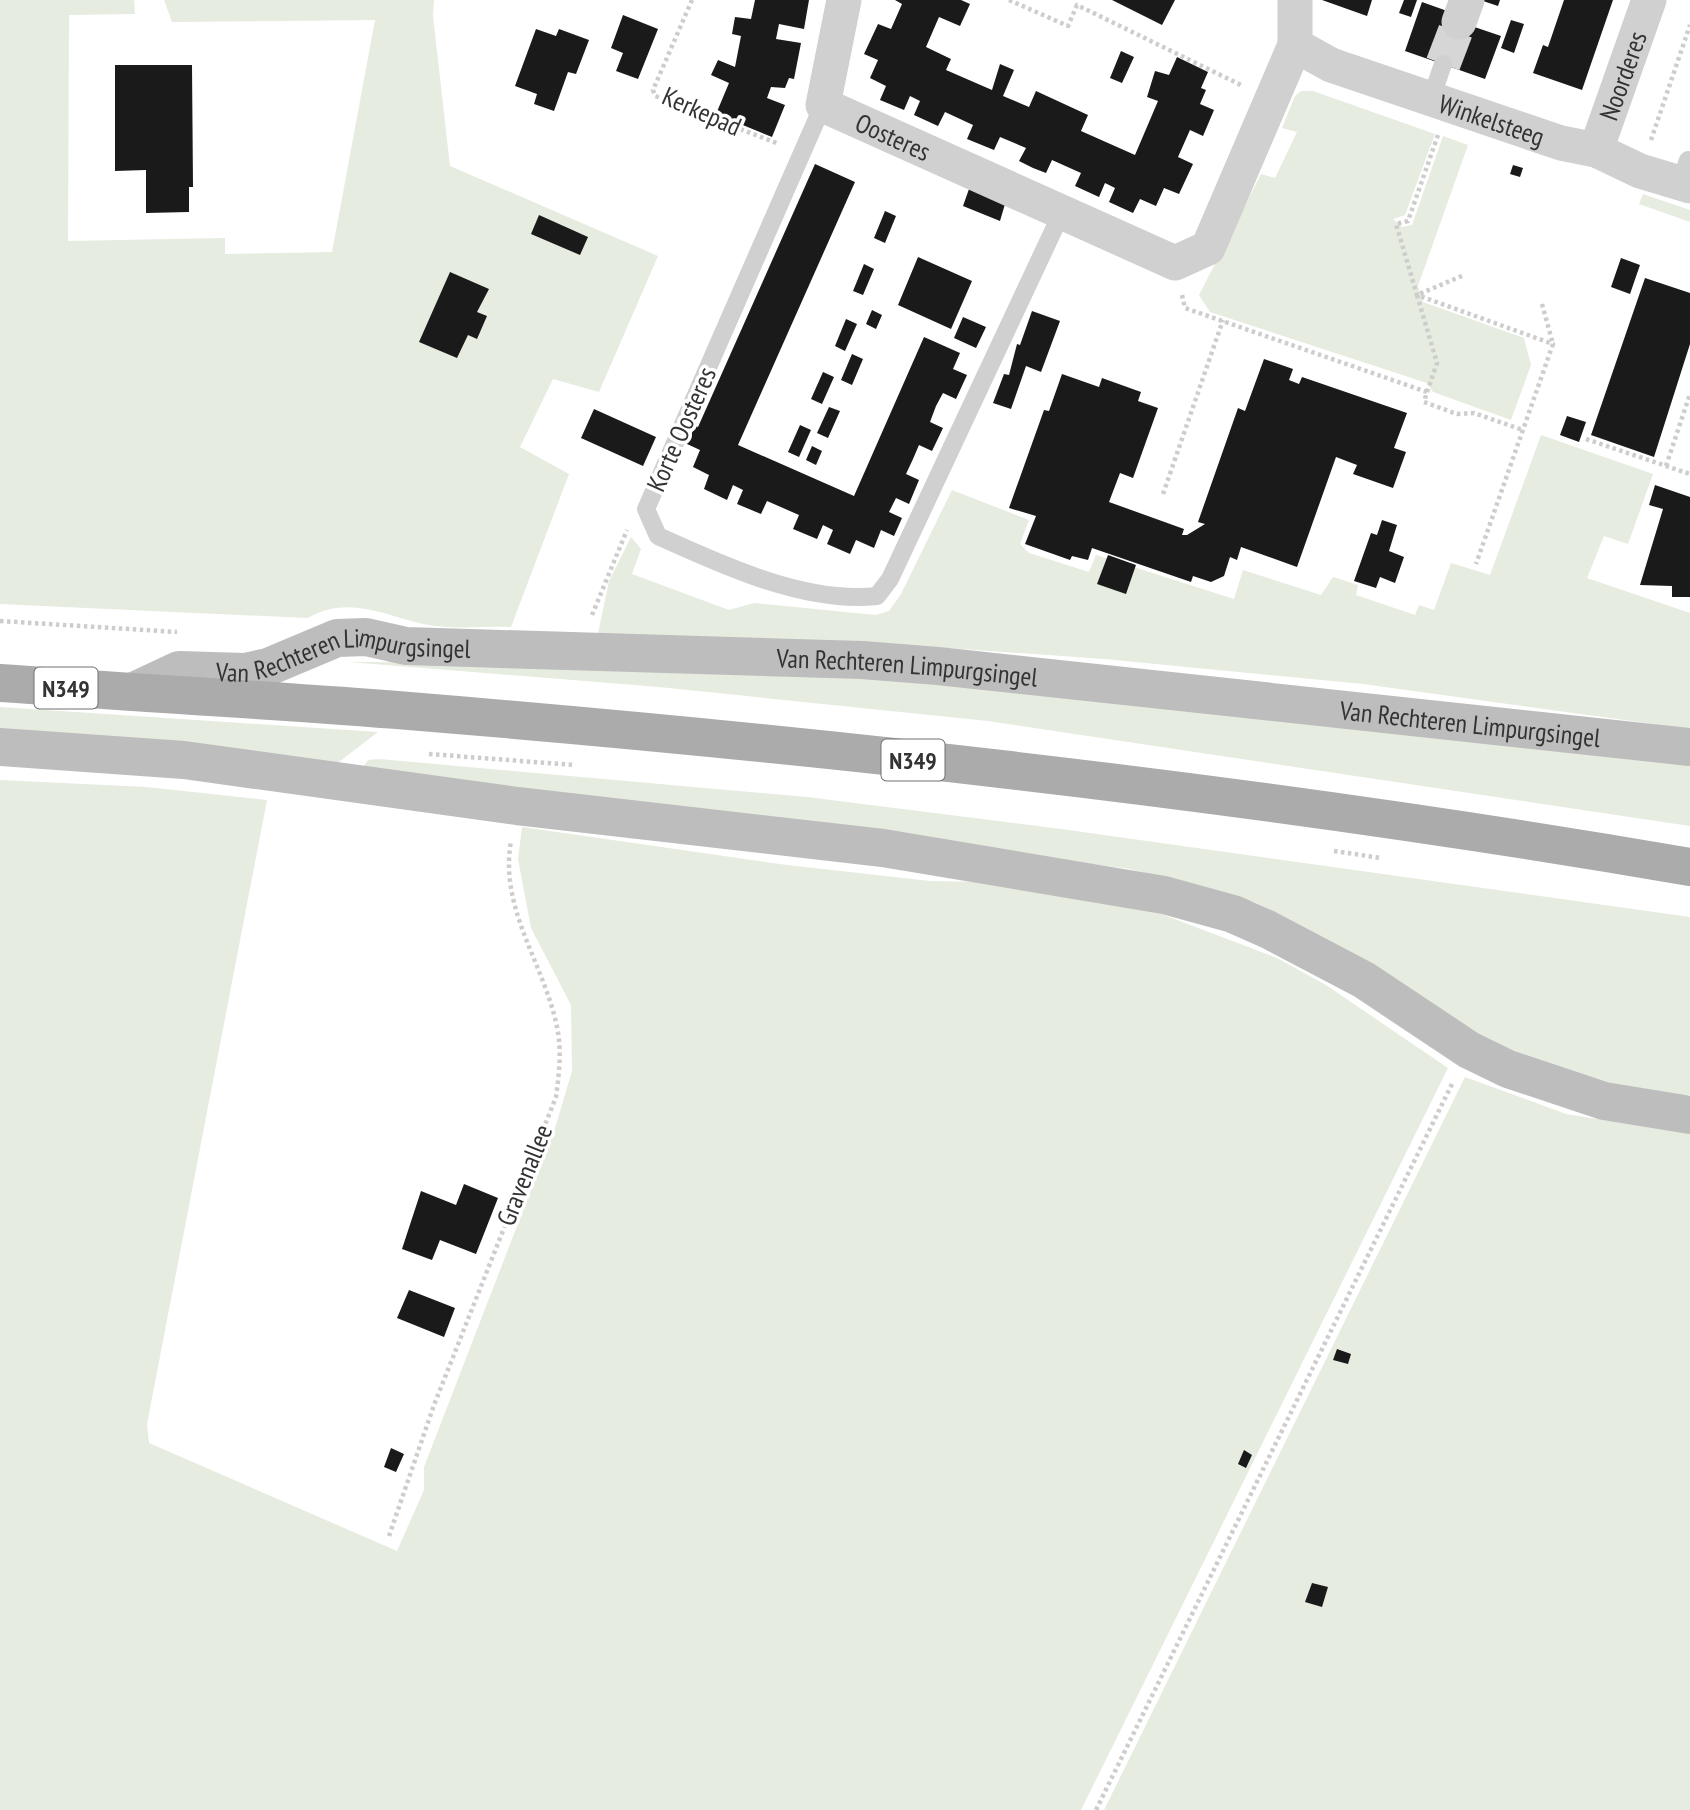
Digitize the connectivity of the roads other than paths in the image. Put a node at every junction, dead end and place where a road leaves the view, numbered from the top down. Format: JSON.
{"nodes":[{"id":1,"x":844,"y":0,"type":"edge"},
{"id":2,"x":1295,"y":0,"type":"edge"},
{"id":3,"x":1650,"y":0,"type":"edge"},
{"id":4,"x":1295,"y":45,"type":"junction"},
{"id":5,"x":1443,"y":64,"type":"tunnel mouth"},
{"id":6,"x":1440,"y":102,"type":"junction"},
{"id":7,"x":823,"y":105,"type":"junction"},
{"id":8,"x":1596,"y":150,"type":"junction"},
{"id":9,"x":1686,"y":176,"type":"edge"},
{"id":10,"x":1062,"y":212,"type":"junction"},
{"id":11,"x":0,"y":683,"type":"edge"},
{"id":12,"x":132,"y":692,"type":"junction"},
{"id":13,"x":0,"y":747,"type":"edge"},
{"id":14,"x":1690,"y":747,"type":"edge"},
{"id":15,"x":1690,"y":866,"type":"edge"},
{"id":16,"x":1690,"y":1115,"type":"edge"}],
"edges":[{"from":1,"to":7,"type":"street","name":"Oosteres"},
{"from":2,"to":4,"type":"street"},
{"from":3,"to":8,"type":"street","name":"Noorderes"},
{"from":4,"to":6,"type":"street","name":"Winkelsteeg"},
{"from":4,"to":10,"type":"street"},
{"from":5,"to":6,"type":"lane"},
{"from":6,"to":8,"type":"street","name":"Winkelsteeg"},
{"from":7,"to":10,"type":"street","name":"Oosteres"},
{"from":7,"to":10,"type":"lane","name":"Korte Oosteres"},
{"from":8,"to":9,"type":"street","name":"Winkelsteeg"},
{"from":11,"to":12,"type":"main road","name":"Van Rechteren Limpurgsingel","number":"N349"},
{"from":12,"to":14,"type":"main road","name":"Van Rechteren Limpurgsingel"},
{"from":12,"to":15,"type":"main road","name":"Van Rechteren Limpurgsingel","number":"N349"},
{"from":13,"to":16,"type":"main road"}]}
